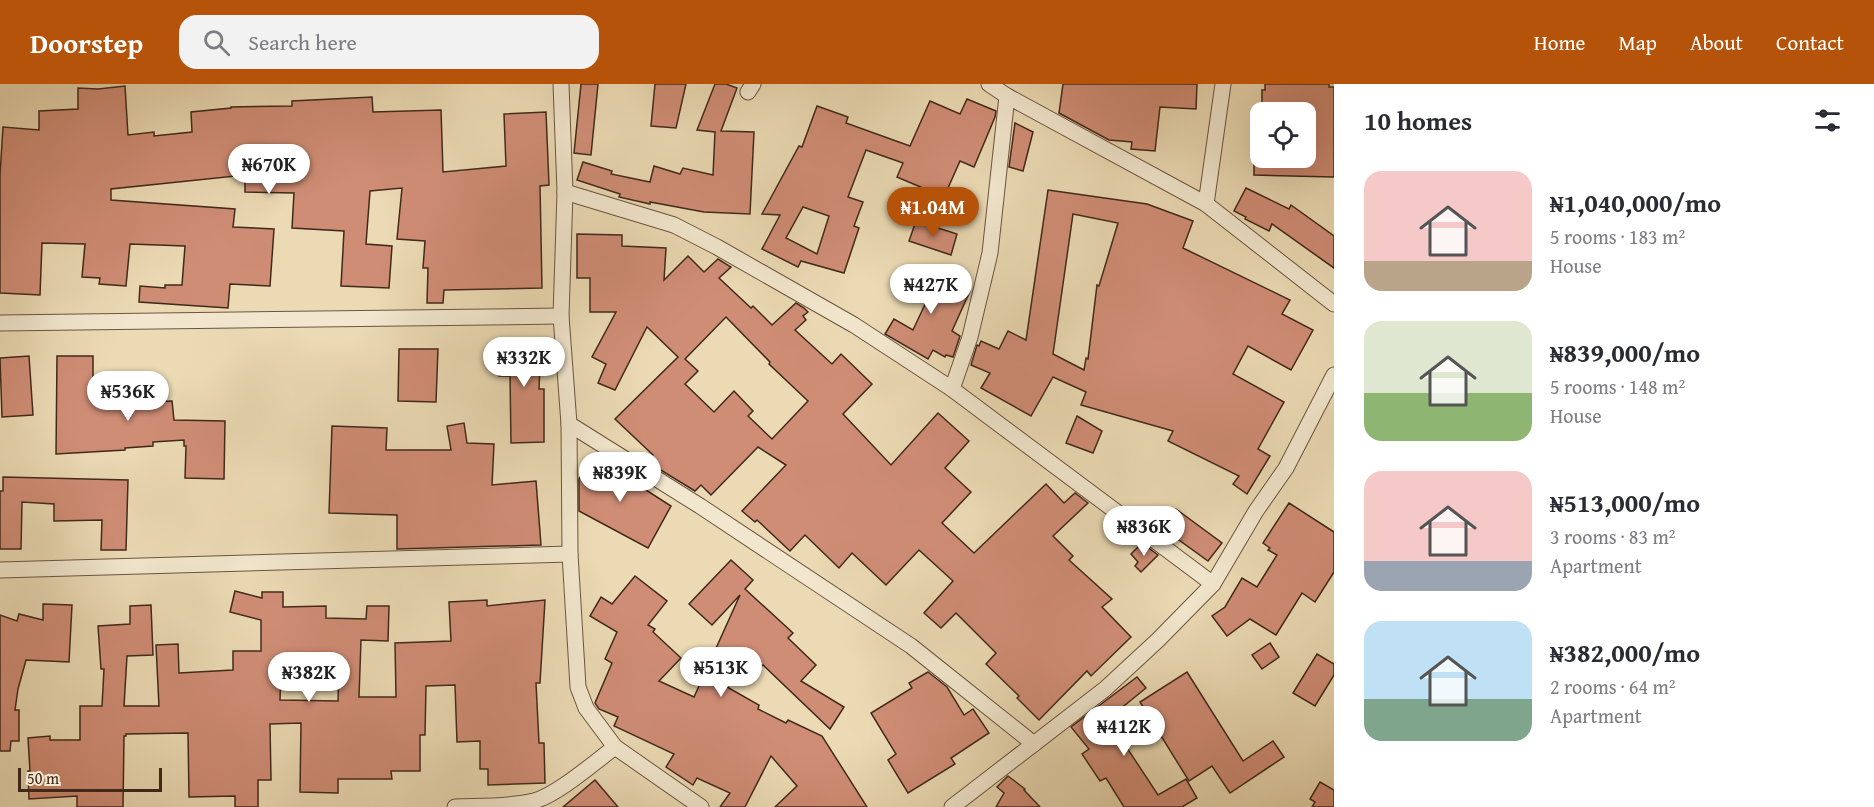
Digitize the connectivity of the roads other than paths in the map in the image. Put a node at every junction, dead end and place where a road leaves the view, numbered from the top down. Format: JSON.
{"nodes":[{"id":1,"x":561,"y":84,"type":"edge"},
{"id":2,"x":989,"y":84,"type":"edge"},
{"id":3,"x":1223,"y":84,"type":"edge"},
{"id":4,"x":1007,"y":96,"type":"junction"},
{"id":5,"x":565,"y":192,"type":"junction"},
{"id":6,"x":1206,"y":204,"type":"junction"},
{"id":7,"x":1334,"y":304,"type":"edge"},
{"id":8,"x":561,"y":316,"type":"junction"},
{"id":9,"x":0,"y":323,"type":"edge"},
{"id":10,"x":1334,"y":375,"type":"edge"},
{"id":11,"x":952,"y":389,"type":"junction"},
{"id":12,"x":569,"y":424,"type":"junction"},
{"id":13,"x":570,"y":554,"type":"junction"},
{"id":14,"x":0,"y":570,"type":"edge"},
{"id":15,"x":1213,"y":584,"type":"junction"},
{"id":16,"x":1035,"y":744,"type":"junction"},
{"id":17,"x":615,"y":747,"type":"junction"},
{"id":18,"x":455,"y":807,"type":"edge"},
{"id":19,"x":701,"y":807,"type":"edge"},
{"id":20,"x":952,"y":807,"type":"edge"}],
"edges":[{"from":1,"to":5,"type":"street"},
{"from":2,"to":4,"type":"street"},
{"from":3,"to":6,"type":"street"},
{"from":4,"to":6,"type":"street"},
{"from":4,"to":11,"type":"street"},
{"from":5,"to":8,"type":"street"},
{"from":5,"to":11,"type":"street"},
{"from":6,"to":7,"type":"street"},
{"from":8,"to":9,"type":"street"},
{"from":8,"to":12,"type":"street"},
{"from":10,"to":15,"type":"street"},
{"from":11,"to":15,"type":"street"},
{"from":12,"to":13,"type":"street"},
{"from":12,"to":16,"type":"street"},
{"from":13,"to":14,"type":"street"},
{"from":13,"to":17,"type":"street"},
{"from":15,"to":16,"type":"street"},
{"from":16,"to":20,"type":"street"},
{"from":17,"to":18,"type":"street"},
{"from":17,"to":19,"type":"street"}]}
